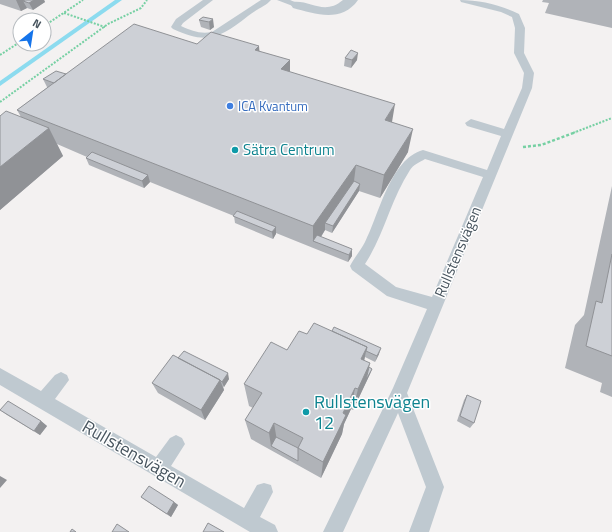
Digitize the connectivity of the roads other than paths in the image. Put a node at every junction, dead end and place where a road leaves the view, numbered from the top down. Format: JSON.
{"nodes":[{"id":1,"x":209,"y":0,"type":"edge"},
{"id":2,"x":267,"y":0,"type":"edge"},
{"id":3,"x":281,"y":0,"type":"edge"},
{"id":4,"x":351,"y":0,"type":"edge"},
{"id":5,"x":464,"y":0,"type":"edge"},
{"id":6,"x":296,"y":2,"type":"edge"},
{"id":7,"x":471,"y":123,"type":"dead end"},
{"id":8,"x":508,"y":134,"type":"junction"},
{"id":9,"x":490,"y":175,"type":"junction"},
{"id":10,"x":436,"y":305,"type":"junction"},
{"id":11,"x":0,"y":376,"type":"edge"},
{"id":12,"x":61,"y":380,"type":"dead end"},
{"id":13,"x":399,"y":393,"type":"junction"},
{"id":14,"x":43,"y":401,"type":"junction"},
{"id":15,"x":176,"y":444,"type":"dead end"},
{"id":16,"x":160,"y":468,"type":"junction"},
{"id":17,"x":264,"y":492,"type":"dead end"},
{"id":18,"x":248,"y":520,"type":"junction"},
{"id":19,"x":268,"y":532,"type":"edge"},
{"id":20,"x":333,"y":532,"type":"edge"},
{"id":21,"x":419,"y":532,"type":"edge"}],
"edges":[{"from":1,"to":2,"type":"lane"},
{"from":3,"to":6,"type":"lane"},
{"from":4,"to":6,"type":"street"},
{"from":5,"to":8,"type":"lane","name":"Rullstensvägen"},
{"from":7,"to":8,"type":"lane"},
{"from":8,"to":9,"type":"lane","name":"Rullstensvägen"},
{"from":9,"to":10,"type":"lane","name":"Rullstensvägen"},
{"from":9,"to":10,"type":"lane"},
{"from":10,"to":13,"type":"lane","name":"Rullstensvägen"},
{"from":11,"to":14,"type":"lane","name":"Rullstensvägen"},
{"from":12,"to":14,"type":"lane"},
{"from":13,"to":20,"type":"lane","name":"Rullstensvägen"},
{"from":13,"to":21,"type":"lane"},
{"from":14,"to":16,"type":"lane","name":"Rullstensvägen"},
{"from":15,"to":16,"type":"lane"},
{"from":16,"to":18,"type":"lane","name":"Rullstensvägen"},
{"from":17,"to":18,"type":"lane"},
{"from":18,"to":19,"type":"lane","name":"Rullstensvägen"}]}
